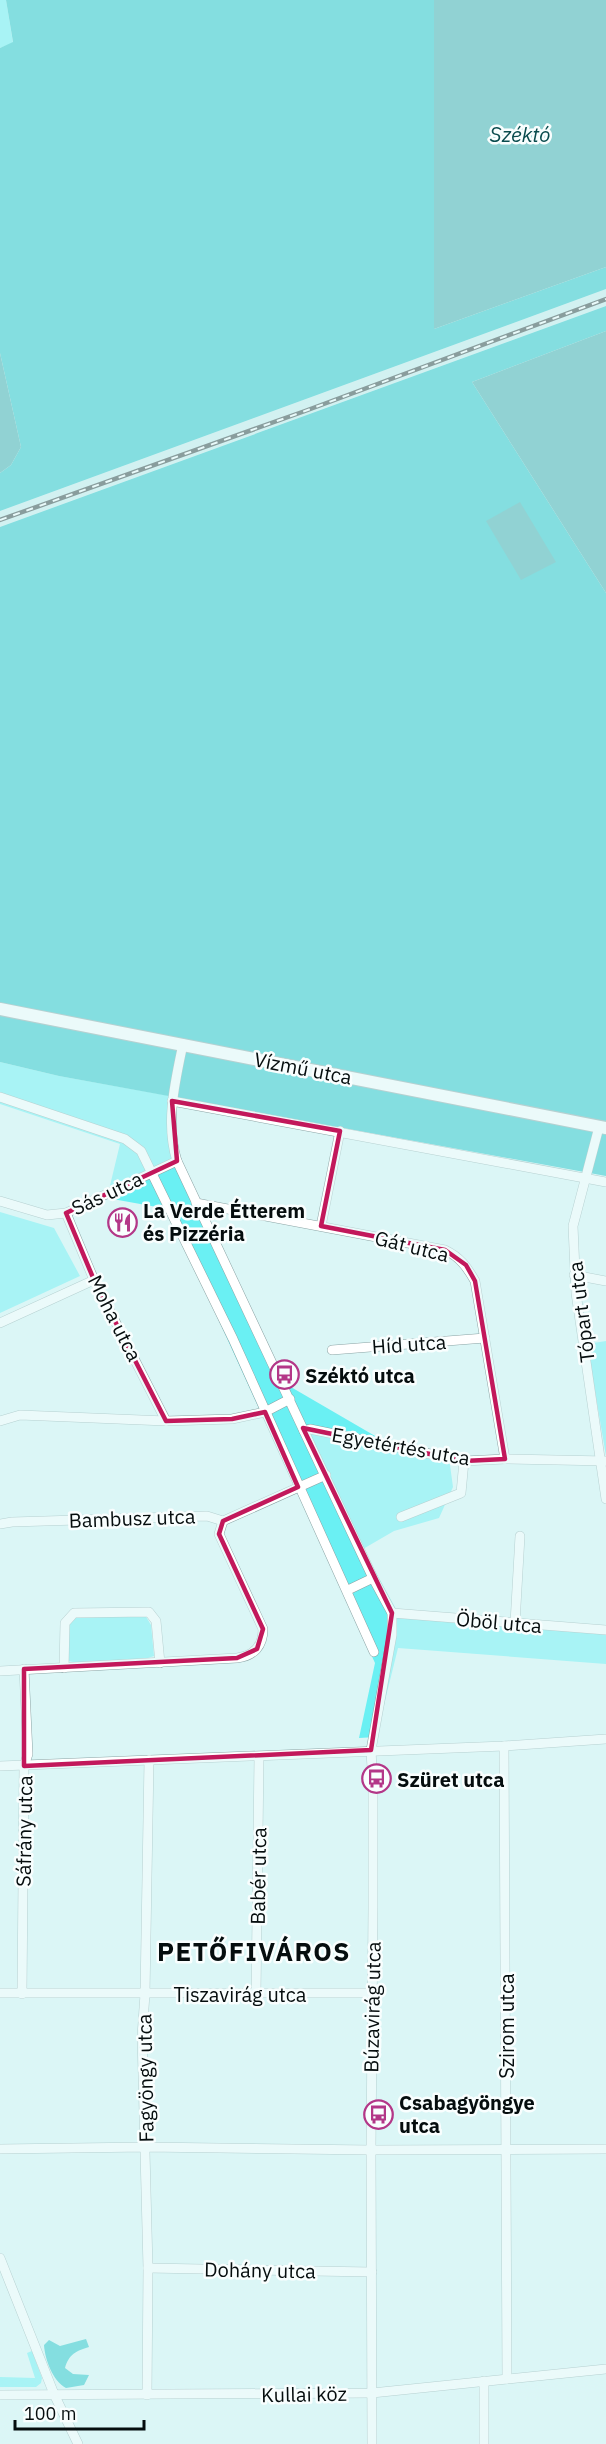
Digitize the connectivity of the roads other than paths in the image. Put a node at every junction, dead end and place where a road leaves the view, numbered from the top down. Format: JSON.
{"nodes":[{"id":1,"x":0,"y":1009,"type":"edge"},
{"id":2,"x":183,"y":1044,"type":"junction"},
{"id":3,"x":0,"y":1097,"type":"edge"},
{"id":4,"x":172,"y":1101,"type":"junction"},
{"id":5,"x":602,"y":1127,"type":"edge"},
{"id":6,"x":340,"y":1131,"type":"junction"},
{"id":7,"x":177,"y":1161,"type":"junction"},
{"id":8,"x":152,"y":1172,"type":"junction"},
{"id":9,"x":584,"y":1179,"type":"junction"},
{"id":10,"x":606,"y":1182,"type":"edge"},
{"id":11,"x":0,"y":1201,"type":"edge"},
{"id":12,"x":196,"y":1203,"type":"junction"},
{"id":13,"x":66,"y":1213,"type":"junction"},
{"id":14,"x":321,"y":1226,"type":"junction"},
{"id":15,"x":574,"y":1275,"type":"junction"},
{"id":16,"x":94,"y":1280,"type":"junction"},
{"id":17,"x":606,"y":1281,"type":"edge"},
{"id":18,"x":0,"y":1323,"type":"edge"},
{"id":19,"x":485,"y":1338,"type":"junction"},
{"id":20,"x":332,"y":1350,"type":"dead end"},
{"id":21,"x":290,"y":1399,"type":"junction"},
{"id":22,"x":266,"y":1412,"type":"junction"},
{"id":23,"x":0,"y":1421,"type":"edge"},
{"id":24,"x":166,"y":1421,"type":"junction"},
{"id":25,"x":304,"y":1431,"type":"junction"},
{"id":26,"x":505,"y":1459,"type":"junction"},
{"id":27,"x":603,"y":1460,"type":"edge"},
{"id":28,"x":464,"y":1461,"type":"junction"},
{"id":29,"x":326,"y":1475,"type":"junction"},
{"id":30,"x":298,"y":1487,"type":"junction"},
{"id":31,"x":606,"y":1499,"type":"edge"},
{"id":32,"x":401,"y":1517,"type":"dead end"},
{"id":33,"x":224,"y":1521,"type":"junction"},
{"id":34,"x":0,"y":1524,"type":"edge"},
{"id":35,"x":520,"y":1536,"type":"dead end"},
{"id":36,"x":373,"y":1578,"type":"junction"},
{"id":37,"x":348,"y":1590,"type":"junction"},
{"id":38,"x":392,"y":1613,"type":"junction"},
{"id":39,"x":515,"y":1623,"type":"junction"},
{"id":40,"x":606,"y":1630,"type":"edge"},
{"id":41,"x":374,"y":1652,"type":"dead end"},
{"id":42,"x":160,"y":1663,"type":"junction"},
{"id":43,"x":64,"y":1668,"type":"junction"},
{"id":44,"x":24,"y":1669,"type":"junction"},
{"id":45,"x":0,"y":1671,"type":"edge"},
{"id":46,"x":606,"y":1739,"type":"edge"},
{"id":47,"x":504,"y":1746,"type":"junction"},
{"id":48,"x":370,"y":1750,"type":"junction"},
{"id":49,"x":259,"y":1757,"type":"junction"},
{"id":50,"x":149,"y":1760,"type":"junction"},
{"id":51,"x":0,"y":1766,"type":"edge"},
{"id":52,"x":24,"y":1766,"type":"junction"},
{"id":53,"x":372,"y":1993,"type":"junction"},
{"id":54,"x":0,"y":1994,"type":"edge"},
{"id":55,"x":22,"y":1994,"type":"junction"},
{"id":56,"x":145,"y":1994,"type":"junction"},
{"id":57,"x":256,"y":1995,"type":"junction"},
{"id":58,"x":146,"y":2147,"type":"junction"},
{"id":59,"x":507,"y":2148,"type":"junction"},
{"id":60,"x":0,"y":2149,"type":"edge"},
{"id":61,"x":606,"y":2149,"type":"edge"},
{"id":62,"x":371,"y":2150,"type":"junction"},
{"id":63,"x":0,"y":2258,"type":"edge"},
{"id":64,"x":148,"y":2268,"type":"junction"},
{"id":65,"x":372,"y":2272,"type":"junction"},
{"id":66,"x":606,"y":2369,"type":"edge"},
{"id":67,"x":507,"y":2379,"type":"junction"},
{"id":68,"x":484,"y":2381,"type":"junction"},
{"id":69,"x":372,"y":2393,"type":"junction"},
{"id":70,"x":54,"y":2394,"type":"junction"},
{"id":71,"x":0,"y":2395,"type":"edge"},
{"id":72,"x":147,"y":2395,"type":"junction"},
{"id":73,"x":78,"y":2444,"type":"edge"},
{"id":74,"x":372,"y":2444,"type":"edge"},
{"id":75,"x":484,"y":2444,"type":"edge"}],
"edges":[{"from":1,"to":2,"type":"main road","name":"Vízmű utca"},
{"from":2,"to":4,"type":"street"},
{"from":2,"to":5,"type":"main road","name":"Vízmű utca"},
{"from":3,"to":8,"type":"street"},
{"from":4,"to":6,"type":"street"},
{"from":4,"to":7,"type":"street"},
{"from":5,"to":9,"type":"street","name":"Tópart utca"},
{"from":6,"to":9,"type":"street"},
{"from":6,"to":14,"type":"street"},
{"from":7,"to":8,"type":"street","name":"Sás utca"},
{"from":7,"to":12,"type":"street"},
{"from":8,"to":13,"type":"street","name":"Sás utca"},
{"from":8,"to":22,"type":"street"},
{"from":9,"to":10,"type":"street"},
{"from":9,"to":15,"type":"street","name":"Tópart utca"},
{"from":11,"to":13,"type":"street","name":"Sás utca"},
{"from":12,"to":14,"type":"street","name":"Gát utca"},
{"from":12,"to":21,"type":"street"},
{"from":13,"to":16,"type":"street","name":"Moha utca"},
{"from":14,"to":19,"type":"street","name":"Gát utca"},
{"from":15,"to":17,"type":"street"},
{"from":15,"to":27,"type":"street","name":"Tópart utca"},
{"from":16,"to":18,"type":"street"},
{"from":16,"to":24,"type":"street","name":"Moha utca"},
{"from":19,"to":20,"type":"street","name":"Híd utca"},
{"from":19,"to":26,"type":"street","name":"Gát utca"},
{"from":21,"to":22,"type":"street"},
{"from":21,"to":25,"type":"street"},
{"from":22,"to":24,"type":"street"},
{"from":22,"to":30,"type":"street"},
{"from":23,"to":24,"type":"street"},
{"from":25,"to":28,"type":"street","name":"Egyetértés utca"},
{"from":25,"to":29,"type":"street"},
{"from":26,"to":27,"type":"street","name":"Egyetértés utca"},
{"from":26,"to":28,"type":"street","name":"Egyetértés utca"},
{"from":27,"to":31,"type":"street","name":"Tópart utca"},
{"from":28,"to":32,"type":"street"},
{"from":29,"to":30,"type":"street","name":"Bambusz utca"},
{"from":29,"to":36,"type":"street"},
{"from":30,"to":33,"type":"street","name":"Bambusz utca"},
{"from":30,"to":37,"type":"street"},
{"from":33,"to":34,"type":"street","name":"Bambusz utca"},
{"from":33,"to":42,"type":"street"},
{"from":35,"to":39,"type":"street"},
{"from":36,"to":37,"type":"street"},
{"from":36,"to":38,"type":"street"},
{"from":37,"to":41,"type":"street"},
{"from":38,"to":39,"type":"street","name":"Öböl utca"},
{"from":38,"to":48,"type":"street"},
{"from":39,"to":40,"type":"street","name":"Öböl utca"},
{"from":42,"to":43,"type":"street"},
{"from":42,"to":43,"type":"street"},
{"from":43,"to":44,"type":"street"},
{"from":44,"to":45,"type":"street"},
{"from":44,"to":52,"type":"street","name":"Sáfrány utca"},
{"from":46,"to":47,"type":"street"},
{"from":47,"to":48,"type":"street"},
{"from":47,"to":59,"type":"street","name":"Szirom utca"},
{"from":48,"to":49,"type":"street"},
{"from":48,"to":53,"type":"street","name":"Búzavirág utca"},
{"from":49,"to":50,"type":"street"},
{"from":49,"to":57,"type":"street","name":"Babér utca"},
{"from":50,"to":52,"type":"street"},
{"from":50,"to":56,"type":"street","name":"Fagyöngy utca"},
{"from":51,"to":52,"type":"street"},
{"from":52,"to":55,"type":"street","name":"Sáfrány utca"},
{"from":53,"to":57,"type":"street","name":"Tiszavirág utca"},
{"from":53,"to":62,"type":"street","name":"Búzavirág utca"},
{"from":54,"to":55,"type":"street","name":"Tiszavirág utca"},
{"from":55,"to":56,"type":"street","name":"Tiszavirág utca"},
{"from":56,"to":57,"type":"street","name":"Tiszavirág utca"},
{"from":56,"to":58,"type":"street","name":"Fagyöngy utca"},
{"from":58,"to":60,"type":"street"},
{"from":58,"to":62,"type":"street"},
{"from":58,"to":64,"type":"street","name":"Fagyöngy utca"},
{"from":59,"to":61,"type":"street"},
{"from":59,"to":62,"type":"street"},
{"from":59,"to":67,"type":"street","name":"Szirom utca"},
{"from":62,"to":65,"type":"street","name":"Búzavirág utca"},
{"from":63,"to":70,"type":"street"},
{"from":64,"to":65,"type":"street","name":"Dohány utca"},
{"from":64,"to":72,"type":"street","name":"Fagyöngy utca"},
{"from":65,"to":69,"type":"street","name":"Búzavirág utca"},
{"from":66,"to":67,"type":"street","name":"Kullai köz"},
{"from":67,"to":68,"type":"street","name":"Kullai köz"},
{"from":68,"to":69,"type":"street","name":"Kullai köz"},
{"from":68,"to":75,"type":"street"},
{"from":69,"to":72,"type":"street","name":"Kullai köz"},
{"from":69,"to":74,"type":"street","name":"Búzavirág utca"},
{"from":70,"to":71,"type":"street","name":"Kullai köz"},
{"from":70,"to":72,"type":"street","name":"Kullai köz"},
{"from":70,"to":73,"type":"street"}]}
